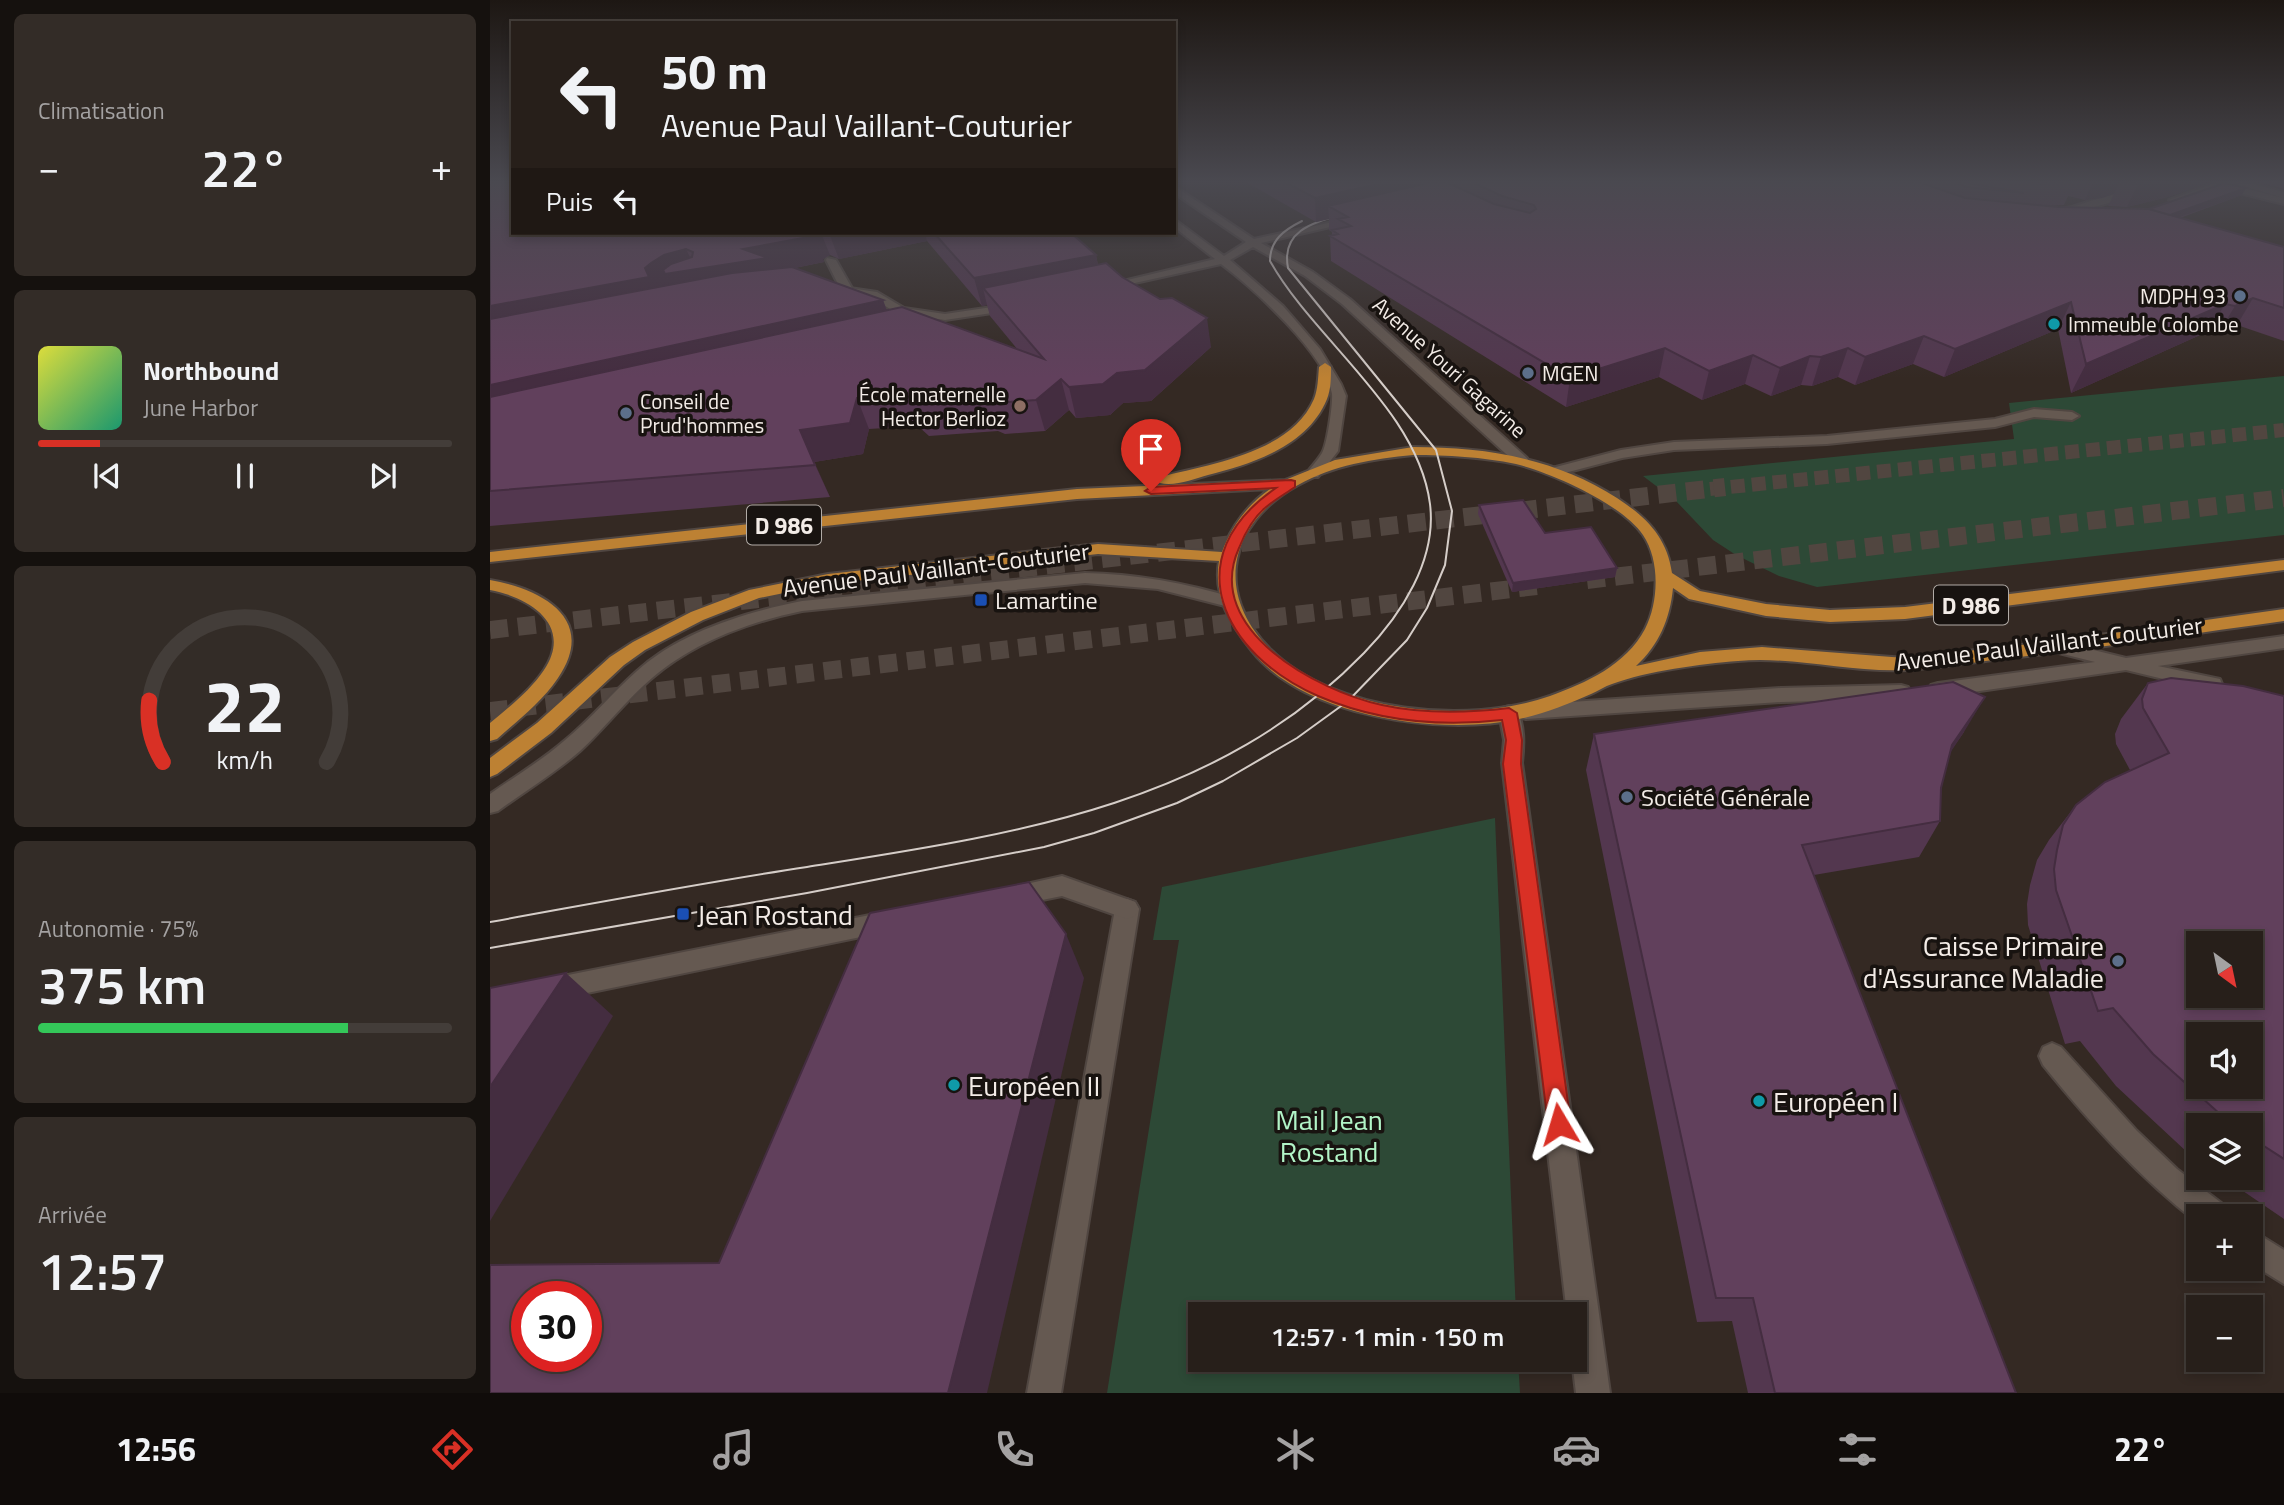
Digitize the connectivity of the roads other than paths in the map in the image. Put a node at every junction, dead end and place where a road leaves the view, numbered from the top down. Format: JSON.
{"nodes":[{"id":1,"x":1207,"y":247,"type":"edge"},
{"id":2,"x":1245,"y":247,"type":"edge"},
{"id":3,"x":1261,"y":247,"type":"edge"},
{"id":4,"x":831,"y":260,"type":"dead end"},
{"id":5,"x":1224,"y":260,"type":"junction"},
{"id":6,"x":820,"y":287,"type":"edge"},
{"id":7,"x":847,"y":290,"type":"junction"},
{"id":8,"x":1084,"y":291,"type":"edge"},
{"id":9,"x":1030,"y":303,"type":"edge"},
{"id":10,"x":1325,"y":368,"type":"junction"},
{"id":11,"x":2072,"y":416,"type":"dead end"},
{"id":12,"x":1522,"y":461,"type":"junction"},
{"id":13,"x":1556,"y":471,"type":"junction"},
{"id":14,"x":1312,"y":474,"type":"junction"},
{"id":15,"x":1291,"y":484,"type":"junction"},
{"id":16,"x":1077,"y":494,"type":"junction"},
{"id":17,"x":490,"y":557,"type":"edge"},
{"id":18,"x":1228,"y":557,"type":"junction"},
{"id":19,"x":2284,"y":565,"type":"edge"},
{"id":20,"x":1664,"y":575,"type":"junction"},
{"id":21,"x":490,"y":585,"type":"edge"},
{"id":22,"x":1229,"y":602,"type":"junction"},
{"id":23,"x":2284,"y":614,"type":"edge"},
{"id":24,"x":2284,"y":642,"type":"edge"},
{"id":25,"x":2057,"y":647,"type":"junction"},
{"id":26,"x":2133,"y":664,"type":"junction"},
{"id":27,"x":1606,"y":679,"type":"junction"},
{"id":28,"x":2229,"y":687,"type":"edge"},
{"id":29,"x":1514,"y":713,"type":"junction"},
{"id":30,"x":490,"y":734,"type":"edge"},
{"id":31,"x":490,"y":769,"type":"edge"},
{"id":32,"x":490,"y":805,"type":"edge"},
{"id":33,"x":994,"y":900,"type":"edge"},
{"id":34,"x":912,"y":917,"type":"edge"},
{"id":35,"x":531,"y":994,"type":"edge"},
{"id":36,"x":2052,"y":1056,"type":"dead end"},
{"id":37,"x":2197,"y":1204,"type":"edge"},
{"id":38,"x":2263,"y":1254,"type":"edge"},
{"id":39,"x":2284,"y":1269,"type":"edge"},
{"id":40,"x":1044,"y":1393,"type":"edge"},
{"id":41,"x":1593,"y":1393,"type":"edge"}],
"edges":[{"from":1,"to":5,"type":"street"},
{"from":2,"to":5,"type":"street"},
{"from":3,"to":12,"type":"street","name":"Avenue Youri Gagarine"},
{"from":4,"to":7,"type":"street"},
{"from":5,"to":8,"type":"street"},
{"from":5,"to":10,"type":"street"},
{"from":6,"to":7,"type":"street"},
{"from":7,"to":9,"type":"street"},
{"from":10,"to":14,"type":"street"},
{"from":10,"to":16,"type":"main road"},
{"from":11,"to":13,"type":"street"},
{"from":12,"to":13,"type":"main road","name":"Avenue Paul Vaillant-Couturier"},
{"from":12,"to":14,"type":"main road","name":"Avenue Paul Vaillant-Couturier"},
{"from":13,"to":20,"type":"main road","name":"Avenue Paul Vaillant-Couturier"},
{"from":14,"to":15,"type":"main road","name":"Avenue Paul Vaillant-Couturier"},
{"from":15,"to":16,"type":"main road","name":"Avenue Paul Vaillant-Couturier","number":"D 986"},
{"from":15,"to":18,"type":"main road","name":"Avenue Paul Vaillant-Couturier"},
{"from":16,"to":17,"type":"main road","name":"Avenue Paul Vaillant-Couturier","number":"D 986"},
{"from":18,"to":22,"type":"main road","name":"Avenue Paul Vaillant-Couturier"},
{"from":18,"to":31,"type":"main road","name":"Avenue Paul Vaillant-Couturier","number":"D 986"},
{"from":19,"to":20,"type":"main road","name":"Avenue Paul Vaillant-Couturier","number":"D 986"},
{"from":20,"to":27,"type":"main road","name":"Avenue Paul Vaillant-Couturier"},
{"from":21,"to":30,"type":"main road"},
{"from":22,"to":29,"type":"main road","name":"Avenue Paul Vaillant-Couturier"},
{"from":22,"to":32,"type":"street"},
{"from":23,"to":25,"type":"main road","name":"Avenue Paul Vaillant-Couturier","number":"D 986"},
{"from":24,"to":26,"type":"street","name":"Avenue Paul Vaillant-Couturier"},
{"from":25,"to":26,"type":"street"},
{"from":25,"to":27,"type":"main road","name":"Avenue Paul Vaillant-Couturier","number":"D 986"},
{"from":26,"to":28,"type":"street"},
{"from":26,"to":29,"type":"street","name":"Avenue Paul Vaillant-Couturier"},
{"from":27,"to":29,"type":"main road","name":"Avenue Paul Vaillant-Couturier"},
{"from":29,"to":41,"type":"street"},
{"from":33,"to":40,"type":"street"},
{"from":34,"to":35,"type":"street"},
{"from":36,"to":37,"type":"street"},
{"from":38,"to":39,"type":"street"}]}
